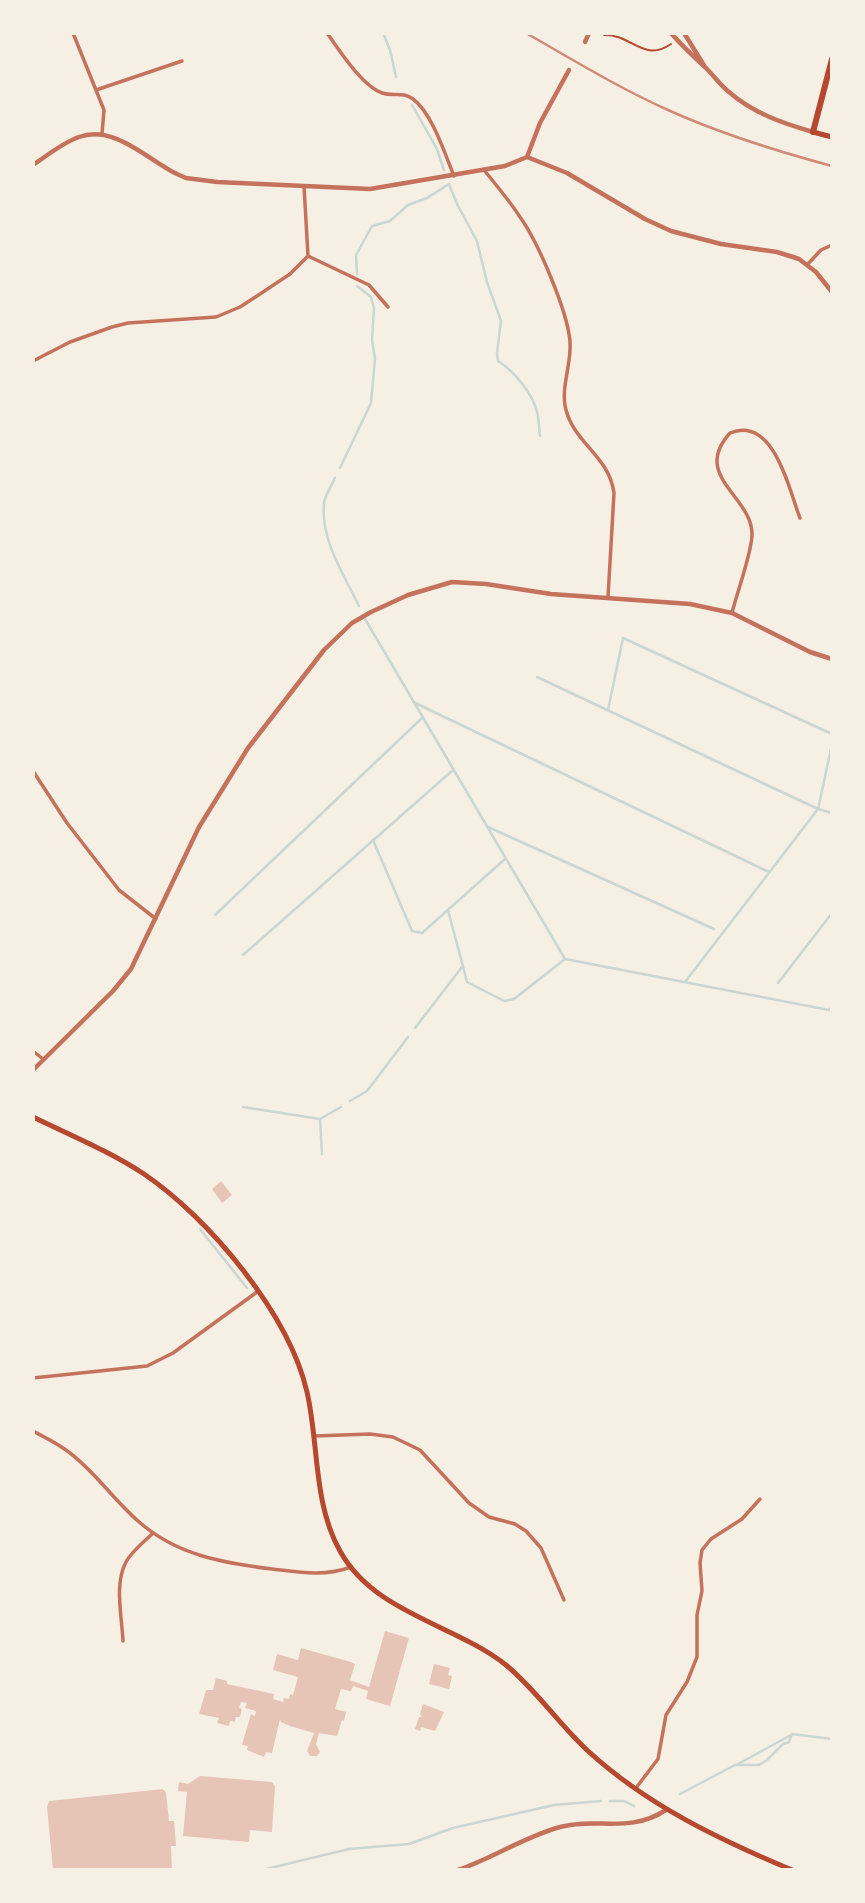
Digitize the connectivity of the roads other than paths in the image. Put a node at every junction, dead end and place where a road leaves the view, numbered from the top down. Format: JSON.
{"nodes":[{"id":1,"x":73,"y":33,"type":"edge"},
{"id":2,"x":327,"y":33,"type":"edge"},
{"id":3,"x":589,"y":33,"type":"edge"},
{"id":4,"x":671,"y":33,"type":"edge"},
{"id":5,"x":684,"y":33,"type":"edge"},
{"id":6,"x":585,"y":42,"type":"dead end"},
{"id":7,"x":832,"y":59,"type":"edge"},
{"id":8,"x":182,"y":61,"type":"dead end"},
{"id":9,"x":706,"y":68,"type":"junction"},
{"id":10,"x":569,"y":70,"type":"dead end"},
{"id":11,"x":96,"y":90,"type":"junction"},
{"id":12,"x":813,"y":132,"type":"junction"},
{"id":13,"x":102,"y":134,"type":"junction"},
{"id":14,"x":832,"y":137,"type":"edge"},
{"id":15,"x":527,"y":157,"type":"junction"},
{"id":16,"x":33,"y":165,"type":"edge"},
{"id":17,"x":484,"y":170,"type":"junction"},
{"id":18,"x":454,"y":176,"type":"junction"},
{"id":19,"x":303,"y":186,"type":"junction"},
{"id":20,"x":832,"y":245,"type":"edge"},
{"id":21,"x":308,"y":256,"type":"junction"},
{"id":22,"x":807,"y":265,"type":"junction"},
{"id":23,"x":832,"y":292,"type":"edge"},
{"id":24,"x":388,"y":307,"type":"dead end"},
{"id":25,"x":33,"y":361,"type":"edge"},
{"id":26,"x":800,"y":518,"type":"dead end"},
{"id":27,"x":608,"y":597,"type":"junction"},
{"id":28,"x":732,"y":612,"type":"junction"},
{"id":29,"x":832,"y":659,"type":"edge"},
{"id":30,"x":33,"y":771,"type":"edge"},
{"id":31,"x":156,"y":919,"type":"junction"},
{"id":32,"x":33,"y":1051,"type":"edge"},
{"id":33,"x":43,"y":1059,"type":"junction"},
{"id":34,"x":33,"y":1070,"type":"edge"},
{"id":35,"x":33,"y":1116,"type":"edge"},
{"id":36,"x":257,"y":1292,"type":"junction"},
{"id":37,"x":33,"y":1378,"type":"edge"},
{"id":38,"x":33,"y":1431,"type":"edge"},
{"id":39,"x":315,"y":1436,"type":"junction"},
{"id":40,"x":760,"y":1499,"type":"dead end"},
{"id":41,"x":153,"y":1533,"type":"junction"},
{"id":42,"x":351,"y":1567,"type":"junction"},
{"id":43,"x":564,"y":1600,"type":"dead end"},
{"id":44,"x":123,"y":1641,"type":"dead end"},
{"id":45,"x":636,"y":1788,"type":"junction"},
{"id":46,"x":666,"y":1810,"type":"junction"},
{"id":47,"x":458,"y":1870,"type":"edge"},
{"id":48,"x":792,"y":1870,"type":"edge"}],
"edges":[{"from":1,"to":11,"type":"street"},
{"from":2,"to":18,"type":"street"},
{"from":3,"to":6,"type":"street"},
{"from":4,"to":9,"type":"street"},
{"from":5,"to":9,"type":"street"},
{"from":7,"to":12,"type":"highway"},
{"from":8,"to":11,"type":"street"},
{"from":9,"to":12,"type":"street"},
{"from":10,"to":15,"type":"street"},
{"from":11,"to":13,"type":"street"},
{"from":12,"to":14,"type":"main road"},
{"from":13,"to":16,"type":"street"},
{"from":13,"to":19,"type":"street"},
{"from":15,"to":17,"type":"street"},
{"from":15,"to":22,"type":"street"},
{"from":17,"to":18,"type":"street"},
{"from":17,"to":27,"type":"street"},
{"from":18,"to":19,"type":"street"},
{"from":19,"to":21,"type":"street"},
{"from":20,"to":22,"type":"street"},
{"from":21,"to":24,"type":"street"},
{"from":21,"to":25,"type":"street"},
{"from":22,"to":23,"type":"street"},
{"from":26,"to":28,"type":"street"},
{"from":27,"to":28,"type":"street"},
{"from":27,"to":31,"type":"street"},
{"from":28,"to":29,"type":"street"},
{"from":30,"to":31,"type":"street"},
{"from":31,"to":33,"type":"street"},
{"from":32,"to":33,"type":"street"},
{"from":33,"to":34,"type":"street"},
{"from":35,"to":36,"type":"main road"},
{"from":36,"to":37,"type":"street"},
{"from":36,"to":39,"type":"main road"},
{"from":38,"to":41,"type":"street"},
{"from":39,"to":42,"type":"main road"},
{"from":39,"to":43,"type":"street"},
{"from":40,"to":45,"type":"street"},
{"from":41,"to":42,"type":"street"},
{"from":41,"to":44,"type":"street"},
{"from":42,"to":45,"type":"main road"},
{"from":45,"to":46,"type":"main road"},
{"from":46,"to":47,"type":"street"},
{"from":46,"to":48,"type":"main road"}]}
